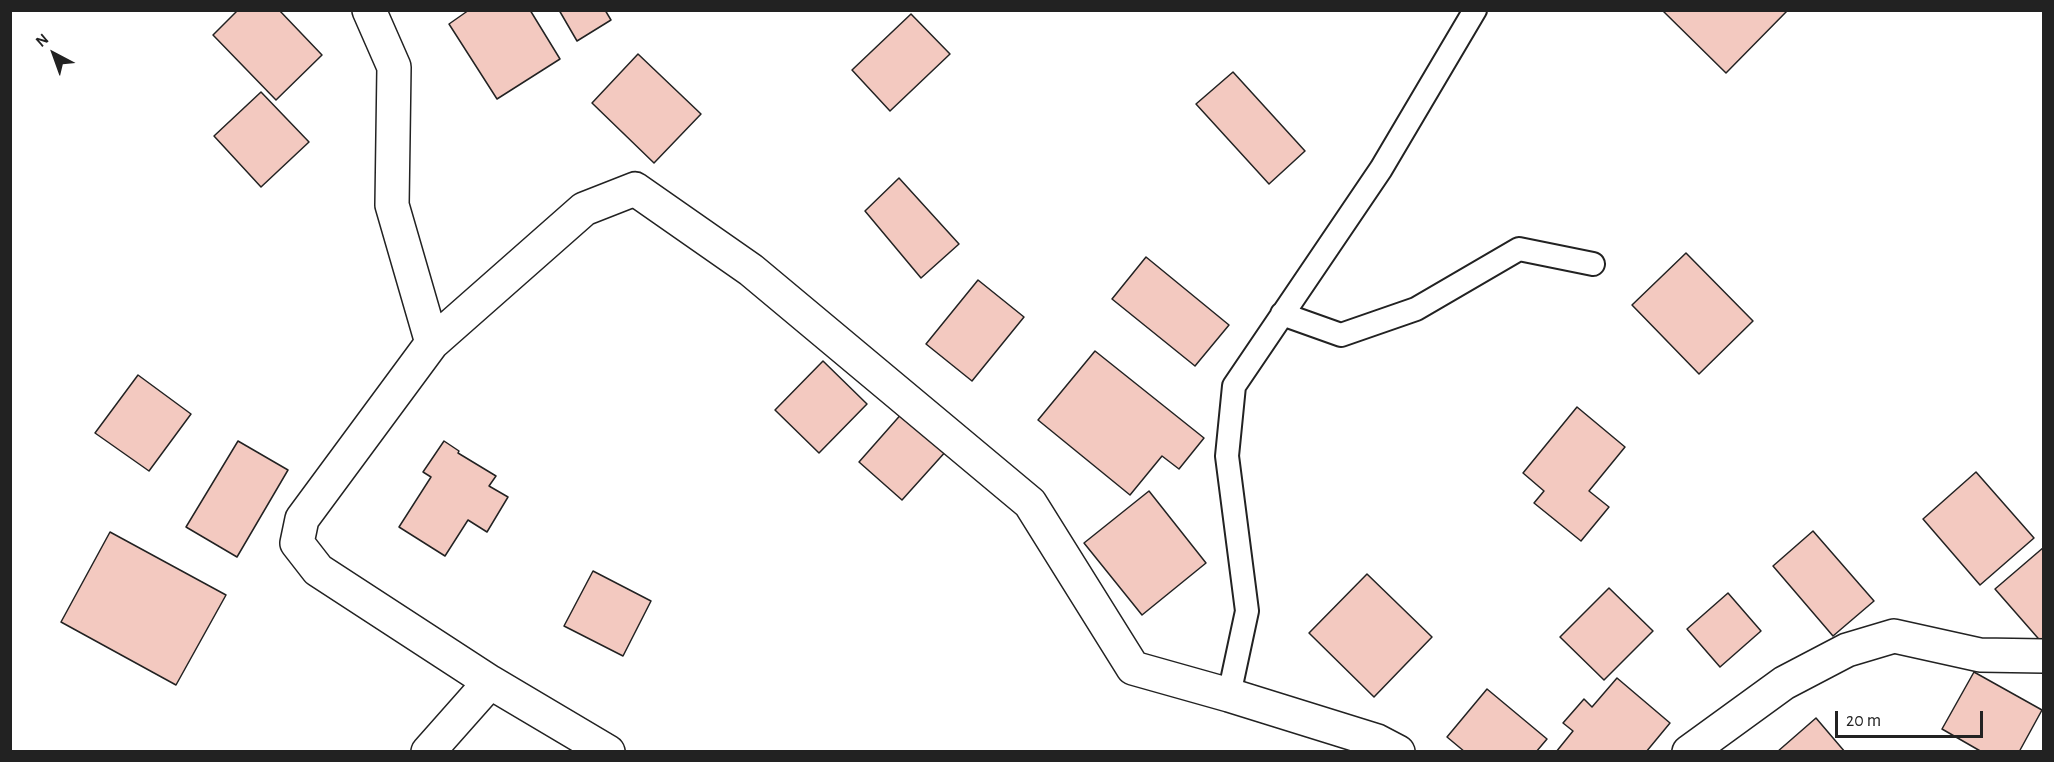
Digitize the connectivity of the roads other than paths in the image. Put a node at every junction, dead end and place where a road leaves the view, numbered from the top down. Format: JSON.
{"nodes":[{"id":1,"x":369,"y":10,"type":"edge"},
{"id":2,"x":1475,"y":10,"type":"edge"},
{"id":3,"x":1593,"y":264,"type":"dead end"},
{"id":4,"x":1282,"y":314,"type":"junction"},
{"id":5,"x":432,"y":343,"type":"junction"},
{"id":6,"x":2043,"y":656,"type":"edge"},
{"id":7,"x":490,"y":682,"type":"junction"},
{"id":8,"x":1229,"y":695,"type":"junction"},
{"id":9,"x":428,"y":752,"type":"edge"},
{"id":10,"x":608,"y":752,"type":"edge"},
{"id":11,"x":1398,"y":752,"type":"edge"},
{"id":12,"x":1689,"y":752,"type":"edge"}],
"edges":[{"from":1,"to":5,"type":"street"},
{"from":2,"to":4,"type":"lane"},
{"from":3,"to":4,"type":"lane"},
{"from":4,"to":8,"type":"lane"},
{"from":5,"to":7,"type":"street"},
{"from":5,"to":8,"type":"street"},
{"from":6,"to":12,"type":"street"},
{"from":7,"to":9,"type":"street"},
{"from":7,"to":10,"type":"street"},
{"from":8,"to":11,"type":"street"}]}
